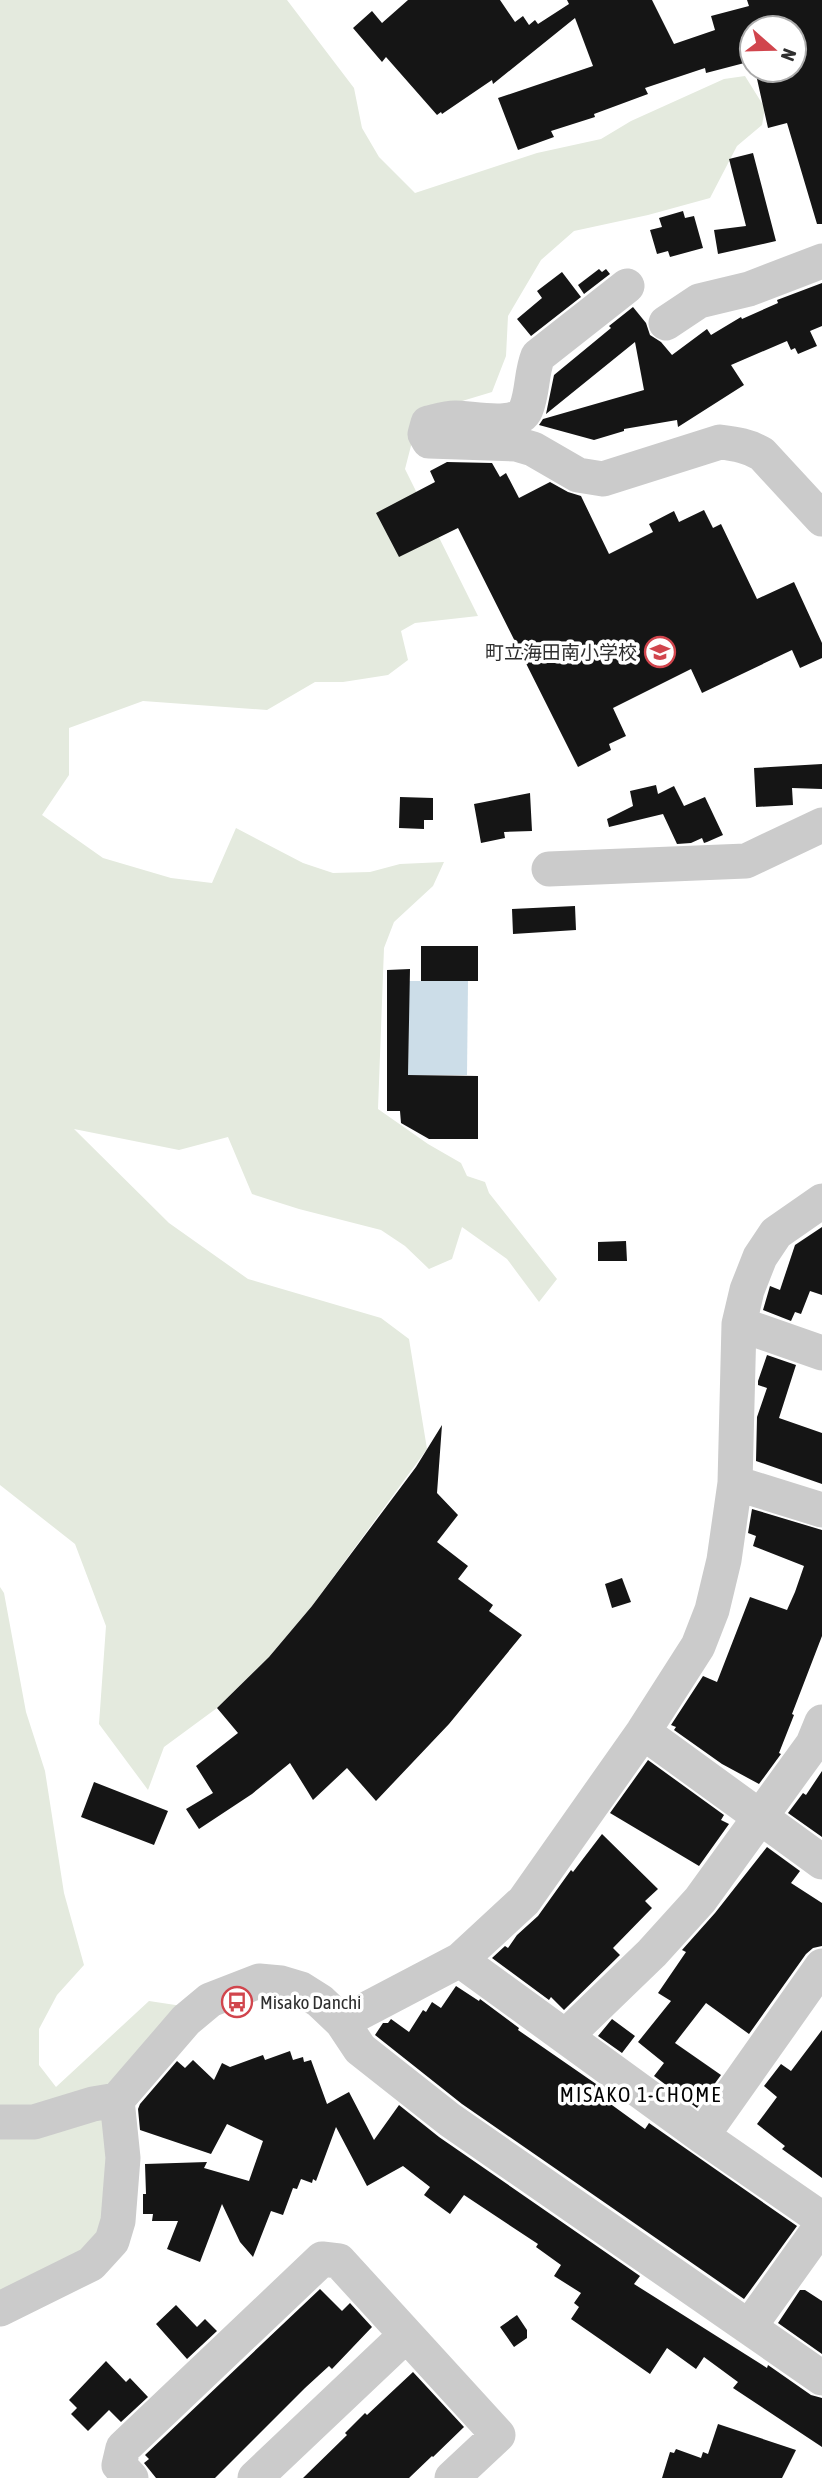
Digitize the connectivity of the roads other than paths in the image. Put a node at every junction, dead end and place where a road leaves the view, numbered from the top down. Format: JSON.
{"nodes":[{"id":1,"x":822,"y":261,"type":"edge"},
{"id":2,"x":627,"y":286,"type":"dead end"},
{"id":3,"x":666,"y":323,"type":"dead end"},
{"id":4,"x":822,"y":519,"type":"edge"},
{"id":5,"x":822,"y":825,"type":"edge"},
{"id":6,"x":549,"y":869,"type":"dead end"},
{"id":7,"x":822,"y":1201,"type":"edge"},
{"id":8,"x":739,"y":1324,"type":"junction"},
{"id":9,"x":822,"y":1353,"type":"edge"},
{"id":10,"x":734,"y":1483,"type":"junction"},
{"id":11,"x":822,"y":1510,"type":"edge"},
{"id":12,"x":822,"y":1722,"type":"edge"},
{"id":13,"x":643,"y":1732,"type":"junction"},
{"id":14,"x":762,"y":1817,"type":"junction"},
{"id":15,"x":822,"y":1862,"type":"edge"},
{"id":16,"x":460,"y":1960,"type":"junction"},
{"id":17,"x":822,"y":1966,"type":"edge"},
{"id":18,"x":342,"y":2022,"type":"junction"},
{"id":19,"x":566,"y":2036,"type":"junction"},
{"id":20,"x":117,"y":2100,"type":"junction"},
{"id":21,"x":0,"y":2122,"type":"edge"},
{"id":22,"x":702,"y":2136,"type":"junction"},
{"id":23,"x":822,"y":2218,"type":"edge"},
{"id":24,"x":822,"y":2225,"type":"edge"},
{"id":25,"x":0,"y":2309,"type":"edge"},
{"id":26,"x":749,"y":2328,"type":"junction"},
{"id":27,"x":406,"y":2335,"type":"junction"},
{"id":28,"x":822,"y":2378,"type":"edge"},
{"id":29,"x":131,"y":2478,"type":"edge"},
{"id":30,"x":255,"y":2478,"type":"edge"},
{"id":31,"x":452,"y":2478,"type":"edge"}],
"edges":[{"from":1,"to":3,"type":"street"},
{"from":2,"to":4,"type":"street"},
{"from":5,"to":6,"type":"street"},
{"from":7,"to":8,"type":"street"},
{"from":8,"to":9,"type":"street"},
{"from":8,"to":10,"type":"street"},
{"from":10,"to":11,"type":"street"},
{"from":10,"to":13,"type":"street"},
{"from":12,"to":14,"type":"street"},
{"from":13,"to":14,"type":"street"},
{"from":13,"to":16,"type":"street"},
{"from":14,"to":15,"type":"street"},
{"from":14,"to":19,"type":"street"},
{"from":16,"to":18,"type":"street"},
{"from":16,"to":19,"type":"street"},
{"from":17,"to":22,"type":"street"},
{"from":18,"to":20,"type":"street"},
{"from":18,"to":26,"type":"street"},
{"from":19,"to":22,"type":"street"},
{"from":20,"to":21,"type":"street"},
{"from":20,"to":25,"type":"street"},
{"from":22,"to":23,"type":"street"},
{"from":24,"to":26,"type":"street"},
{"from":26,"to":28,"type":"street"},
{"from":27,"to":29,"type":"street"},
{"from":27,"to":30,"type":"street"},
{"from":27,"to":31,"type":"street"}]}
